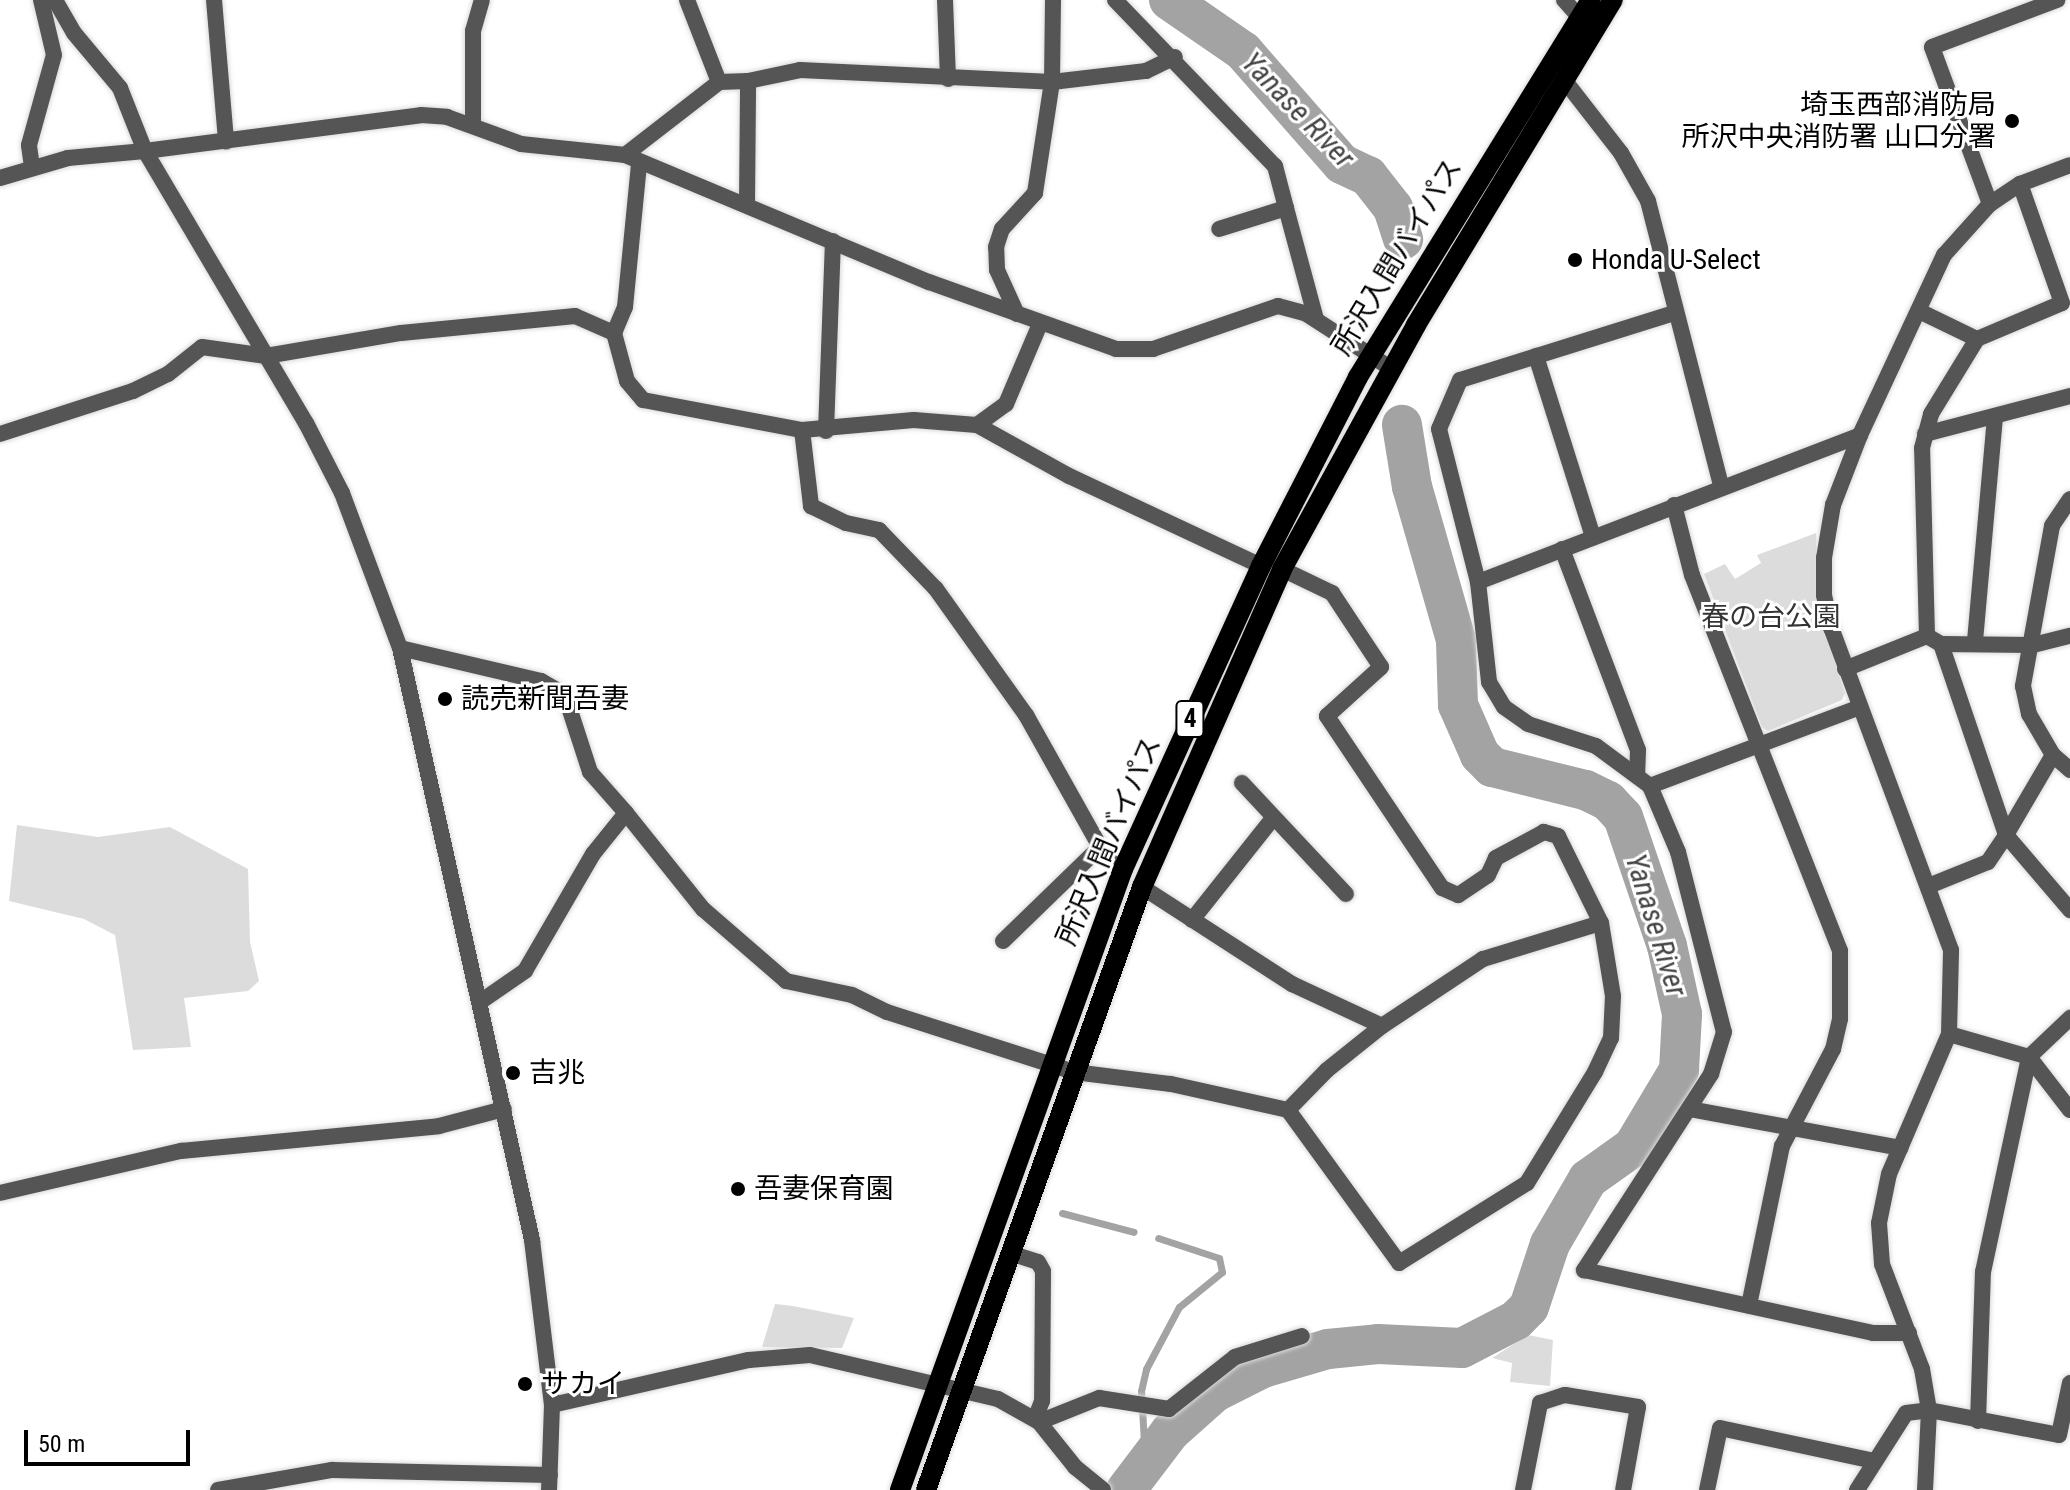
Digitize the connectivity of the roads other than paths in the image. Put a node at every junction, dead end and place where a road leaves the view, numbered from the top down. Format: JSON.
{"nodes":[{"id":1,"x":41,"y":0,"type":"edge"},
{"id":2,"x":55,"y":0,"type":"edge"},
{"id":3,"x":214,"y":0,"type":"edge"},
{"id":4,"x":482,"y":0,"type":"edge"},
{"id":5,"x":687,"y":0,"type":"edge"},
{"id":6,"x":945,"y":0,"type":"edge"},
{"id":7,"x":1053,"y":0,"type":"edge"},
{"id":8,"x":1115,"y":0,"type":"edge"},
{"id":9,"x":1564,"y":0,"type":"edge"},
{"id":10,"x":1591,"y":0,"type":"edge"},
{"id":11,"x":1613,"y":0,"type":"edge"},
{"id":12,"x":2057,"y":0,"type":"edge"},
{"id":13,"x":1580,"y":18,"type":"junction"},
{"id":14,"x":1175,"y":57,"type":"junction"},
{"id":15,"x":948,"y":79,"type":"junction"},
{"id":16,"x":748,"y":81,"type":"junction"},
{"id":17,"x":1565,"y":81,"type":"junction"},
{"id":18,"x":719,"y":82,"type":"junction"},
{"id":19,"x":1052,"y":82,"type":"junction"},
{"id":20,"x":473,"y":122,"type":"junction"},
{"id":21,"x":226,"y":141,"type":"junction"},
{"id":22,"x":145,"y":151,"type":"junction"},
{"id":23,"x":632,"y":160,"type":"junction"},
{"id":24,"x":2070,"y":165,"type":"edge"},
{"id":25,"x":32,"y":167,"type":"junction"},
{"id":26,"x":0,"y":178,"type":"edge"},
{"id":27,"x":2020,"y":184,"type":"junction"},
{"id":28,"x":1990,"y":204,"type":"junction"},
{"id":29,"x":747,"y":205,"type":"junction"},
{"id":30,"x":1286,"y":208,"type":"junction"},
{"id":31,"x":1219,"y":229,"type":"dead end"},
{"id":32,"x":833,"y":241,"type":"junction"},
{"id":33,"x":1919,"y":311,"type":"junction"},
{"id":34,"x":1674,"y":313,"type":"junction"},
{"id":35,"x":1017,"y":314,"type":"junction"},
{"id":36,"x":1316,"y":319,"type":"junction"},
{"id":37,"x":1040,"y":324,"type":"junction"},
{"id":38,"x":614,"y":333,"type":"junction"},
{"id":39,"x":1977,"y":339,"type":"junction"},
{"id":40,"x":1370,"y":355,"type":"junction"},
{"id":41,"x":266,"y":356,"type":"junction"},
{"id":42,"x":1536,"y":356,"type":"junction"},
{"id":43,"x":1392,"y":369,"type":"junction"},
{"id":44,"x":2070,"y":396,"type":"edge"},
{"id":45,"x":1995,"y":418,"type":"junction"},
{"id":46,"x":977,"y":425,"type":"junction"},
{"id":47,"x":802,"y":430,"type":"junction"},
{"id":48,"x":826,"y":431,"type":"junction"},
{"id":49,"x":0,"y":434,"type":"edge"},
{"id":50,"x":1925,"y":434,"type":"junction"},
{"id":51,"x":1860,"y":435,"type":"junction"},
{"id":52,"x":1721,"y":485,"type":"junction"},
{"id":53,"x":2070,"y":499,"type":"edge"},
{"id":54,"x":1674,"y":505,"type":"junction"},
{"id":55,"x":1593,"y":537,"type":"junction"},
{"id":56,"x":1562,"y":549,"type":"junction"},
{"id":57,"x":1261,"y":566,"type":"junction"},
{"id":58,"x":1282,"y":569,"type":"junction"},
{"id":59,"x":1478,"y":582,"type":"junction"},
{"id":60,"x":2070,"y":636,"type":"edge"},
{"id":61,"x":1934,"y":640,"type":"junction"},
{"id":62,"x":1975,"y":641,"type":"junction"},
{"id":63,"x":2033,"y":645,"type":"junction"},
{"id":64,"x":400,"y":648,"type":"junction"},
{"id":65,"x":1845,"y":669,"type":"junction"},
{"id":66,"x":1860,"y":707,"type":"junction"},
{"id":67,"x":1759,"y":746,"type":"junction"},
{"id":68,"x":2063,"y":760,"type":"edge"},
{"id":69,"x":1643,"y":781,"type":"junction"},
{"id":70,"x":1242,"y":783,"type":"dead end"},
{"id":71,"x":626,"y":813,"type":"junction"},
{"id":72,"x":1273,"y":818,"type":"junction"},
{"id":73,"x":2006,"y":835,"type":"junction"},
{"id":74,"x":1100,"y":847,"type":"junction"},
{"id":75,"x":1123,"y":869,"type":"junction"},
{"id":76,"x":1931,"y":885,"type":"junction"},
{"id":77,"x":1142,"y":887,"type":"junction"},
{"id":78,"x":1346,"y":894,"type":"dead end"},
{"id":79,"x":2070,"y":910,"type":"edge"},
{"id":80,"x":1192,"y":920,"type":"junction"},
{"id":81,"x":1601,"y":923,"type":"junction"},
{"id":82,"x":1003,"y":941,"type":"dead end"},
{"id":83,"x":480,"y":1002,"type":"junction"},
{"id":84,"x":2070,"y":1018,"type":"edge"},
{"id":85,"x":1382,"y":1026,"type":"junction"},
{"id":86,"x":1949,"y":1034,"type":"junction"},
{"id":87,"x":2029,"y":1057,"type":"junction"},
{"id":88,"x":1050,"y":1066,"type":"junction"},
{"id":89,"x":1074,"y":1072,"type":"junction"},
{"id":90,"x":504,"y":1109,"type":"junction"},
{"id":91,"x":1690,"y":1109,"type":"junction"},
{"id":92,"x":1288,"y":1110,"type":"junction"},
{"id":93,"x":2070,"y":1110,"type":"edge"},
{"id":94,"x":1791,"y":1127,"type":"junction"},
{"id":95,"x":1900,"y":1148,"type":"junction"},
{"id":96,"x":0,"y":1193,"type":"edge"},
{"id":97,"x":1010,"y":1253,"type":"junction"},
{"id":98,"x":1749,"y":1306,"type":"junction"},
{"id":99,"x":1909,"y":1333,"type":"junction"},
{"id":100,"x":1302,"y":1336,"type":"dead end"},
{"id":101,"x":938,"y":1383,"type":"junction"},
{"id":102,"x":2070,"y":1383,"type":"edge"},
{"id":103,"x":961,"y":1388,"type":"junction"},
{"id":104,"x":552,"y":1405,"type":"junction"},
{"id":105,"x":1929,"y":1410,"type":"junction"},
{"id":106,"x":1037,"y":1421,"type":"junction"},
{"id":107,"x":1978,"y":1421,"type":"junction"},
{"id":108,"x":2066,"y":1426,"type":"edge"},
{"id":109,"x":1874,"y":1461,"type":"junction"},
{"id":110,"x":550,"y":1482,"type":"edge"},
{"id":111,"x":1099,"y":1488,"type":"edge"},
{"id":112,"x":218,"y":1490,"type":"edge"},
{"id":113,"x":900,"y":1490,"type":"edge"},
{"id":114,"x":926,"y":1490,"type":"edge"},
{"id":115,"x":1523,"y":1490,"type":"edge"},
{"id":116,"x":1623,"y":1490,"type":"edge"},
{"id":117,"x":1707,"y":1490,"type":"edge"},
{"id":118,"x":1857,"y":1490,"type":"edge"},
{"id":119,"x":1925,"y":1490,"type":"edge"}],
"edges":[{"from":1,"to":25,"type":"street"},
{"from":2,"to":22,"type":"street"},
{"from":3,"to":21,"type":"street"},
{"from":4,"to":20,"type":"street"},
{"from":5,"to":18,"type":"street"},
{"from":6,"to":15,"type":"street"},
{"from":7,"to":19,"type":"street"},
{"from":8,"to":14,"type":"street"},
{"from":9,"to":13,"type":"street"},
{"from":10,"to":13,"type":"main road","name":"所沢入間バイパス","number":"4"},
{"from":11,"to":17,"type":"main road","name":"所沢入間バイパス","number":"4"},
{"from":12,"to":28,"type":"street"},
{"from":13,"to":40,"type":"main road","name":"所沢入間バイパス","number":"4"},
{"from":14,"to":19,"type":"street"},
{"from":14,"to":30,"type":"street"},
{"from":15,"to":16,"type":"street"},
{"from":15,"to":19,"type":"street"},
{"from":16,"to":18,"type":"street"},
{"from":16,"to":29,"type":"street"},
{"from":17,"to":34,"type":"street"},
{"from":17,"to":43,"type":"main road","name":"所沢入間バイパス","number":"4"},
{"from":18,"to":23,"type":"street"},
{"from":19,"to":35,"type":"street"},
{"from":20,"to":21,"type":"street"},
{"from":20,"to":23,"type":"street"},
{"from":21,"to":22,"type":"street"},
{"from":22,"to":25,"type":"street"},
{"from":22,"to":41,"type":"street"},
{"from":23,"to":29,"type":"street"},
{"from":23,"to":38,"type":"street"},
{"from":24,"to":27,"type":"street"},
{"from":25,"to":26,"type":"street"},
{"from":27,"to":28,"type":"street"},
{"from":27,"to":39,"type":"street"},
{"from":28,"to":33,"type":"street"},
{"from":29,"to":32,"type":"street"},
{"from":30,"to":31,"type":"street"},
{"from":30,"to":36,"type":"street"},
{"from":32,"to":35,"type":"street"},
{"from":32,"to":48,"type":"street"},
{"from":33,"to":39,"type":"street"},
{"from":33,"to":51,"type":"street"},
{"from":34,"to":42,"type":"street"},
{"from":34,"to":52,"type":"street"},
{"from":35,"to":37,"type":"street"},
{"from":36,"to":37,"type":"street"},
{"from":36,"to":40,"type":"street"},
{"from":37,"to":46,"type":"street"},
{"from":38,"to":41,"type":"street"},
{"from":38,"to":47,"type":"street"},
{"from":39,"to":50,"type":"street"},
{"from":40,"to":43,"type":"street"},
{"from":40,"to":57,"type":"main road","name":"所沢入間バイパス","number":"4"},
{"from":41,"to":49,"type":"street"},
{"from":41,"to":64,"type":"street"},
{"from":42,"to":55,"type":"street"},
{"from":42,"to":59,"type":"street"},
{"from":43,"to":58,"type":"main road","name":"所沢入間バイパス","number":"4"},
{"from":44,"to":45,"type":"street"},
{"from":45,"to":50,"type":"street"},
{"from":45,"to":62,"type":"street"},
{"from":46,"to":48,"type":"street"},
{"from":46,"to":57,"type":"street"},
{"from":47,"to":48,"type":"street"},
{"from":47,"to":74,"type":"street"},
{"from":50,"to":61,"type":"street"},
{"from":51,"to":52,"type":"street"},
{"from":51,"to":65,"type":"street"},
{"from":52,"to":54,"type":"street"},
{"from":53,"to":63,"type":"street"},
{"from":54,"to":55,"type":"street"},
{"from":54,"to":67,"type":"street"},
{"from":55,"to":56,"type":"street"},
{"from":56,"to":59,"type":"street"},
{"from":56,"to":69,"type":"street"},
{"from":57,"to":75,"type":"main road","name":"所沢入間バイパス","number":"4"},
{"from":58,"to":77,"type":"main road","name":"所沢入間バイパス","number":"4"},
{"from":58,"to":81,"type":"street"},
{"from":59,"to":69,"type":"street"},
{"from":60,"to":63,"type":"street"},
{"from":61,"to":62,"type":"street"},
{"from":61,"to":65,"type":"street"},
{"from":61,"to":73,"type":"street"},
{"from":62,"to":63,"type":"street"},
{"from":63,"to":68,"type":"street"},
{"from":64,"to":71,"type":"street"},
{"from":64,"to":83,"type":"street"},
{"from":65,"to":66,"type":"street"},
{"from":66,"to":67,"type":"street"},
{"from":66,"to":76,"type":"street"},
{"from":67,"to":69,"type":"street"},
{"from":67,"to":94,"type":"street"},
{"from":68,"to":73,"type":"street"},
{"from":69,"to":91,"type":"street"},
{"from":70,"to":72,"type":"street"},
{"from":71,"to":83,"type":"street"},
{"from":71,"to":88,"type":"street"},
{"from":72,"to":78,"type":"street"},
{"from":72,"to":80,"type":"street"},
{"from":73,"to":76,"type":"street"},
{"from":73,"to":79,"type":"street"},
{"from":74,"to":75,"type":"street"},
{"from":74,"to":82,"type":"street"},
{"from":75,"to":88,"type":"main road","name":"所沢入間バイパス","number":"4"},
{"from":76,"to":86,"type":"street"},
{"from":77,"to":80,"type":"street"},
{"from":77,"to":89,"type":"main road","name":"所沢入間バイパス","number":"4"},
{"from":80,"to":85,"type":"street"},
{"from":81,"to":85,"type":"street"},
{"from":81,"to":92,"type":"street"},
{"from":83,"to":90,"type":"street"},
{"from":84,"to":87,"type":"street"},
{"from":85,"to":92,"type":"street"},
{"from":86,"to":87,"type":"street"},
{"from":86,"to":95,"type":"street"},
{"from":87,"to":93,"type":"street"},
{"from":87,"to":107,"type":"street"},
{"from":88,"to":89,"type":"street"},
{"from":88,"to":101,"type":"main road","name":"所沢入間バイパス","number":"4"},
{"from":89,"to":92,"type":"street"},
{"from":89,"to":97,"type":"main road","name":"所沢入間バイパス","number":"4"},
{"from":90,"to":96,"type":"street"},
{"from":90,"to":104,"type":"street"},
{"from":91,"to":94,"type":"street"},
{"from":91,"to":98,"type":"street"},
{"from":94,"to":95,"type":"street"},
{"from":94,"to":98,"type":"street"},
{"from":95,"to":99,"type":"street"},
{"from":97,"to":103,"type":"main road","name":"所沢入間バイパス","number":"4"},
{"from":97,"to":106,"type":"street"},
{"from":98,"to":99,"type":"street"},
{"from":99,"to":105,"type":"street"},
{"from":100,"to":106,"type":"street"},
{"from":101,"to":103,"type":"street"},
{"from":101,"to":104,"type":"street"},
{"from":101,"to":113,"type":"main road","name":"所沢入間バイパス","number":"4"},
{"from":102,"to":108,"type":"street"},
{"from":103,"to":106,"type":"street"},
{"from":103,"to":114,"type":"main road","name":"所沢入間バイパス","number":"4"},
{"from":104,"to":110,"type":"street"},
{"from":105,"to":107,"type":"street"},
{"from":105,"to":109,"type":"street"},
{"from":105,"to":119,"type":"street"},
{"from":106,"to":111,"type":"street"},
{"from":107,"to":108,"type":"street"},
{"from":109,"to":117,"type":"street"},
{"from":109,"to":118,"type":"street"},
{"from":110,"to":112,"type":"street"},
{"from":115,"to":116,"type":"street"}]}
